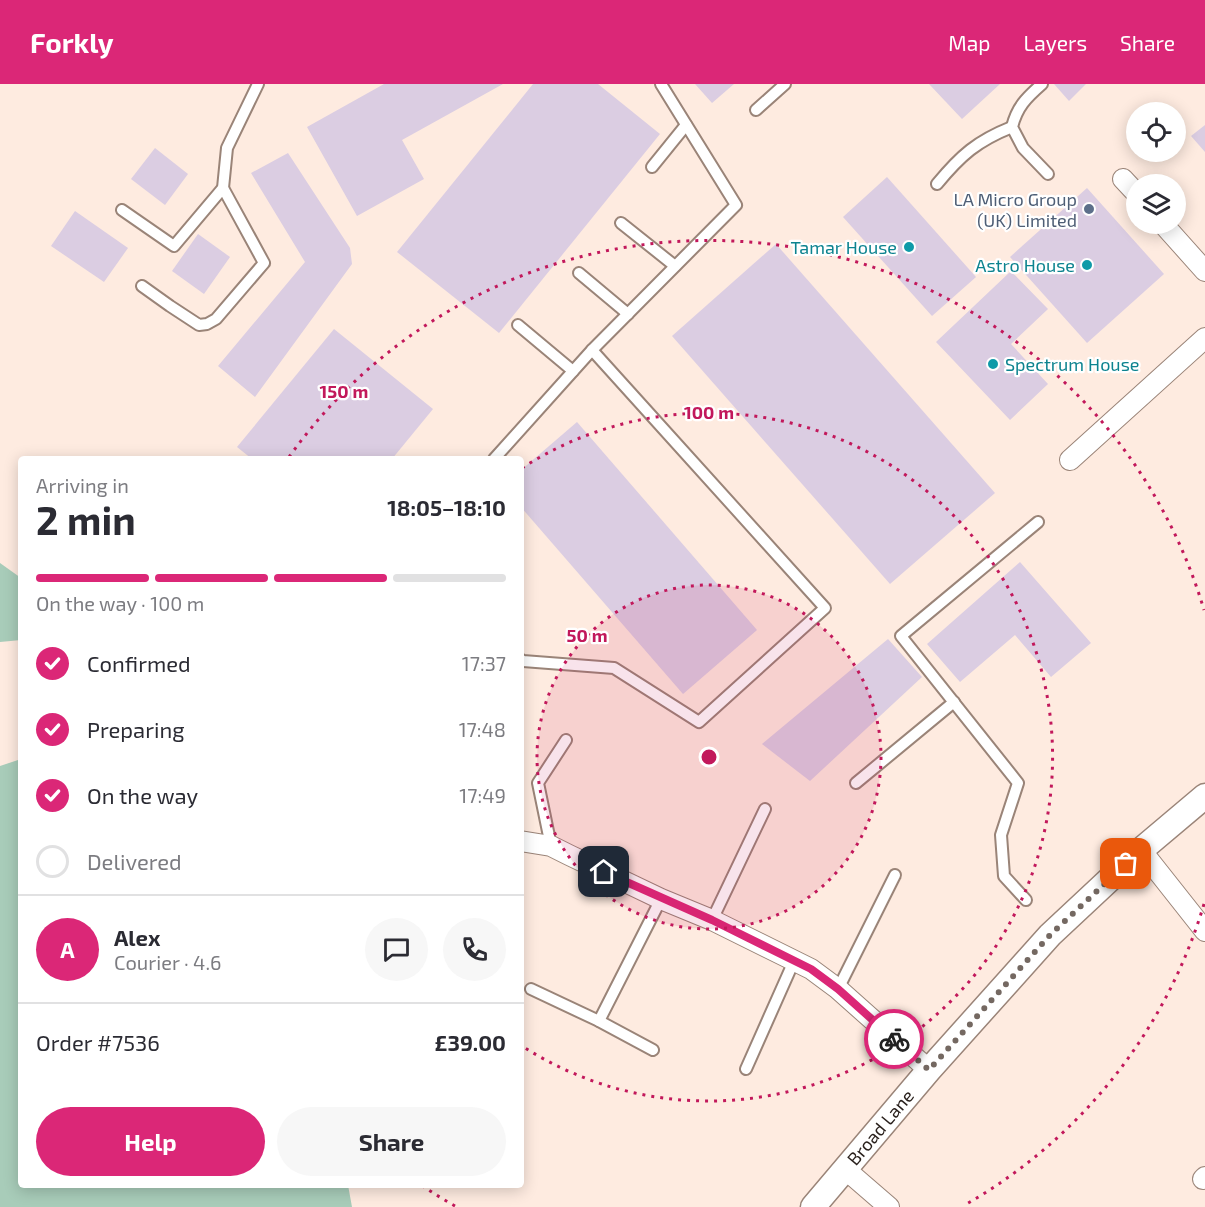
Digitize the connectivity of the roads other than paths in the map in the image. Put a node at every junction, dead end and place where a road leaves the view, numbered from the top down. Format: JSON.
{"nodes":[{"id":1,"x":258,"y":84,"type":"edge"},
{"id":2,"x":661,"y":84,"type":"edge"},
{"id":3,"x":785,"y":84,"type":"edge"},
{"id":4,"x":1042,"y":84,"type":"edge"},
{"id":5,"x":756,"y":110,"type":"dead end"},
{"id":6,"x":686,"y":125,"type":"junction"},
{"id":7,"x":1012,"y":127,"type":"junction"},
{"id":8,"x":652,"y":167,"type":"dead end"},
{"id":9,"x":1048,"y":174,"type":"dead end"},
{"id":10,"x":1123,"y":179,"type":"dead end"},
{"id":11,"x":1126,"y":182,"type":"edge"},
{"id":12,"x":938,"y":184,"type":"dead end"},
{"id":13,"x":224,"y":188,"type":"junction"},
{"id":14,"x":122,"y":210,"type":"dead end"},
{"id":15,"x":621,"y":223,"type":"dead end"},
{"id":16,"x":1172,"y":234,"type":"edge"},
{"id":17,"x":675,"y":266,"type":"junction"},
{"id":18,"x":1205,"y":271,"type":"edge"},
{"id":19,"x":579,"y":273,"type":"dead end"},
{"id":20,"x":142,"y":286,"type":"dead end"},
{"id":21,"x":628,"y":314,"type":"junction"},
{"id":22,"x":518,"y":325,"type":"dead end"},
{"id":23,"x":1205,"y":338,"type":"edge"},
{"id":24,"x":592,"y":351,"type":"junction"},
{"id":25,"x":573,"y":371,"type":"junction"},
{"id":26,"x":497,"y":456,"type":"edge"},
{"id":27,"x":1070,"y":460,"type":"dead end"},
{"id":28,"x":1038,"y":522,"type":"dead end"},
{"id":29,"x":524,"y":662,"type":"edge"},
{"id":30,"x":954,"y":702,"type":"junction"},
{"id":31,"x":566,"y":740,"type":"dead end"},
{"id":32,"x":856,"y":783,"type":"dead end"},
{"id":33,"x":1205,"y":796,"type":"edge"},
{"id":34,"x":765,"y":809,"type":"dead end"},
{"id":35,"x":524,"y":842,"type":"edge"},
{"id":36,"x":552,"y":846,"type":"junction"},
{"id":37,"x":1141,"y":850,"type":"junction"},
{"id":38,"x":895,"y":875,"type":"dead end"},
{"id":39,"x":661,"y":899,"type":"junction"},
{"id":40,"x":1026,"y":900,"type":"dead end"},
{"id":41,"x":712,"y":920,"type":"junction"},
{"id":42,"x":1205,"y":931,"type":"edge"},
{"id":43,"x":794,"y":961,"type":"junction"},
{"id":44,"x":531,"y":989,"type":"dead end"},
{"id":45,"x":838,"y":989,"type":"junction"},
{"id":46,"x":599,"y":1021,"type":"junction"},
{"id":47,"x":653,"y":1050,"type":"dead end"},
{"id":48,"x":746,"y":1070,"type":"dead end"},
{"id":49,"x":929,"y":1070,"type":"junction"},
{"id":50,"x":845,"y":1169,"type":"junction"},
{"id":51,"x":813,"y":1207,"type":"edge"},
{"id":52,"x":889,"y":1207,"type":"edge"}],
"edges":[{"from":1,"to":13,"type":"lane"},
{"from":2,"to":6,"type":"lane"},
{"from":3,"to":5,"type":"lane"},
{"from":4,"to":7,"type":"lane"},
{"from":6,"to":8,"type":"lane"},
{"from":6,"to":17,"type":"lane"},
{"from":7,"to":9,"type":"lane"},
{"from":7,"to":12,"type":"lane"},
{"from":10,"to":11,"type":"street"},
{"from":13,"to":14,"type":"lane"},
{"from":13,"to":20,"type":"lane"},
{"from":15,"to":17,"type":"lane"},
{"from":16,"to":18,"type":"street"},
{"from":17,"to":21,"type":"lane"},
{"from":19,"to":21,"type":"lane"},
{"from":21,"to":24,"type":"lane"},
{"from":22,"to":25,"type":"lane"},
{"from":23,"to":27,"type":"street"},
{"from":24,"to":25,"type":"lane"},
{"from":24,"to":29,"type":"lane"},
{"from":25,"to":26,"type":"lane"},
{"from":28,"to":30,"type":"lane"},
{"from":30,"to":32,"type":"lane"},
{"from":30,"to":40,"type":"lane"},
{"from":31,"to":36,"type":"lane"},
{"from":33,"to":37,"type":"street","name":"Broad Lane"},
{"from":34,"to":41,"type":"lane"},
{"from":35,"to":36,"type":"street"},
{"from":36,"to":39,"type":"street"},
{"from":37,"to":42,"type":"street"},
{"from":37,"to":49,"type":"street","name":"Broad Lane"},
{"from":38,"to":45,"type":"lane"},
{"from":39,"to":41,"type":"street"},
{"from":39,"to":46,"type":"lane"},
{"from":41,"to":43,"type":"street"},
{"from":43,"to":45,"type":"street"},
{"from":43,"to":48,"type":"lane"},
{"from":44,"to":46,"type":"lane"},
{"from":45,"to":49,"type":"street"},
{"from":46,"to":47,"type":"lane"},
{"from":49,"to":50,"type":"street","name":"Broad Lane"},
{"from":50,"to":51,"type":"street","name":"Broad Lane"},
{"from":50,"to":52,"type":"street"}]}
